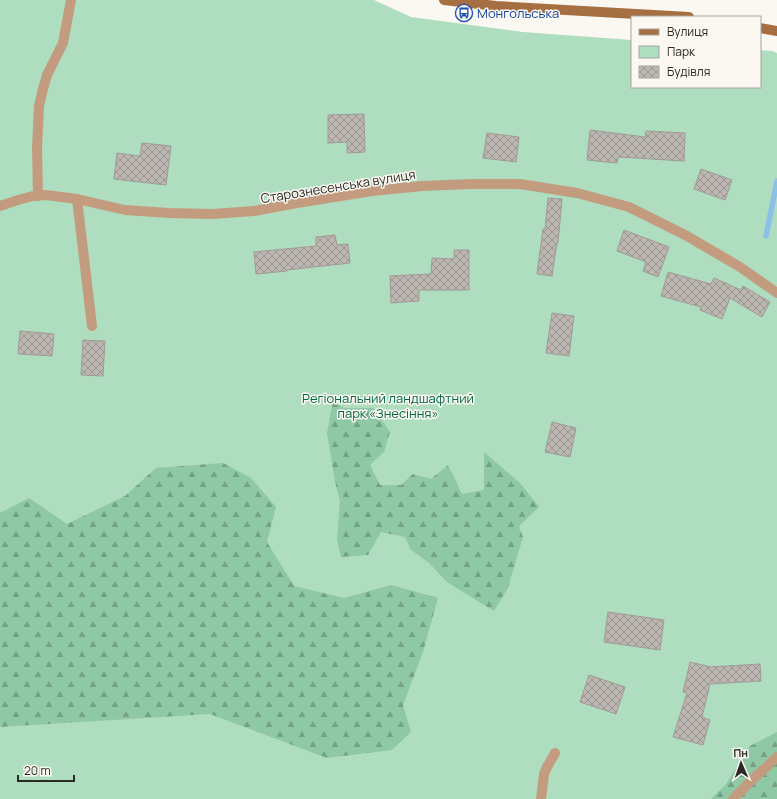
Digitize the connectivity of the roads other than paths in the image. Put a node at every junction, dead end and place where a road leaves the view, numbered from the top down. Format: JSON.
{"nodes":[{"id":1,"x":71,"y":0,"type":"edge"},
{"id":2,"x":444,"y":0,"type":"edge"},
{"id":3,"x":671,"y":16,"type":"edge"},
{"id":4,"x":761,"y":28,"type":"edge"},
{"id":5,"x":777,"y":31,"type":"edge"},
{"id":6,"x":38,"y":196,"type":"junction"},
{"id":7,"x":77,"y":199,"type":"junction"},
{"id":8,"x":0,"y":206,"type":"edge"},
{"id":9,"x":777,"y":293,"type":"edge"},
{"id":10,"x":92,"y":326,"type":"dead end"},
{"id":11,"x":555,"y":753,"type":"dead end"},
{"id":12,"x":777,"y":757,"type":"edge"},
{"id":13,"x":541,"y":799,"type":"edge"},
{"id":14,"x":733,"y":799,"type":"edge"}],
"edges":[{"from":1,"to":6,"type":"street"},
{"from":2,"to":3,"type":"main road"},
{"from":4,"to":5,"type":"main road"},
{"from":6,"to":7,"type":"street","name":"Старознесенська вулиця"},
{"from":6,"to":8,"type":"street","name":"Старознесенська вулиця"},
{"from":7,"to":9,"type":"street","name":"Старознесенська вулиця"},
{"from":7,"to":10,"type":"street"},
{"from":11,"to":13,"type":"street"},
{"from":12,"to":14,"type":"street"}]}
